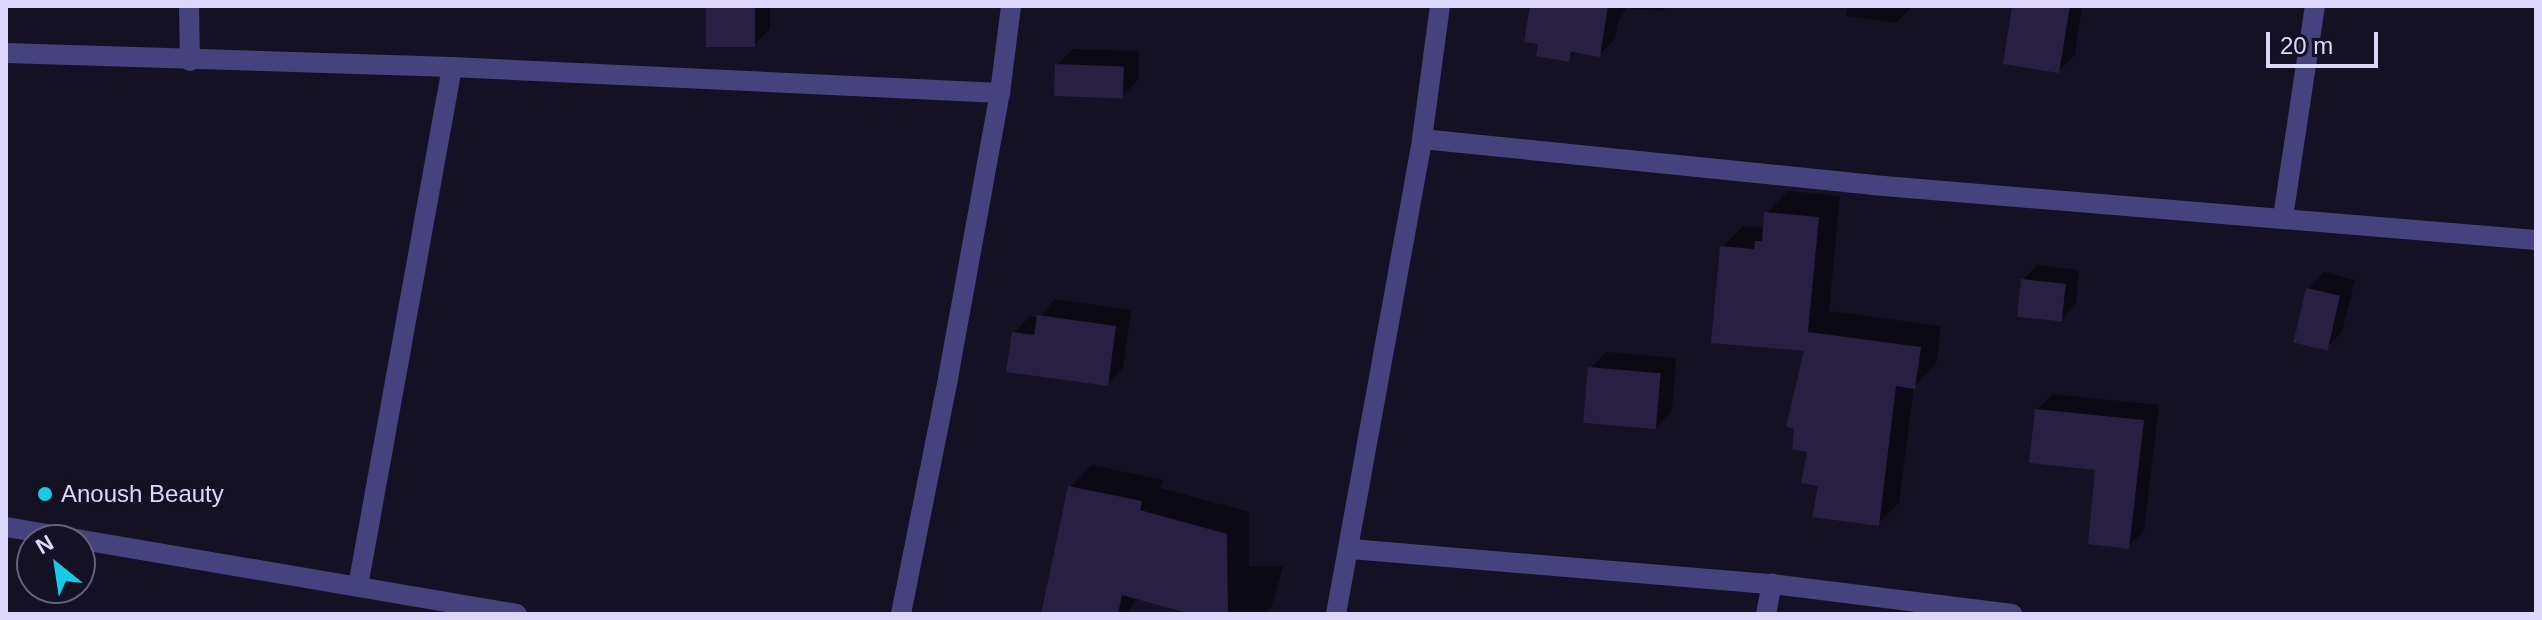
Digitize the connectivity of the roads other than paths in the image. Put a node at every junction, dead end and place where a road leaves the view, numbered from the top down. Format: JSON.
{"nodes":[{"id":1,"x":189,"y":6,"type":"edge"},
{"id":2,"x":1011,"y":6,"type":"edge"},
{"id":3,"x":1440,"y":6,"type":"edge"},
{"id":4,"x":2315,"y":6,"type":"edge"},
{"id":5,"x":6,"y":53,"type":"edge"},
{"id":6,"x":190,"y":61,"type":"junction"},
{"id":7,"x":452,"y":67,"type":"junction"},
{"id":8,"x":1000,"y":93,"type":"junction"},
{"id":9,"x":1422,"y":139,"type":"junction"},
{"id":10,"x":2283,"y":217,"type":"junction"},
{"id":11,"x":2536,"y":240,"type":"edge"},
{"id":12,"x":6,"y":527,"type":"edge"},
{"id":13,"x":1351,"y":549,"type":"junction"},
{"id":14,"x":1772,"y":584,"type":"junction"},
{"id":15,"x":358,"y":586,"type":"junction"},
{"id":16,"x":517,"y":614,"type":"edge"},
{"id":17,"x":901,"y":614,"type":"edge"},
{"id":18,"x":1336,"y":614,"type":"edge"},
{"id":19,"x":1766,"y":614,"type":"edge"},
{"id":20,"x":2012,"y":614,"type":"edge"}],
"edges":[{"from":1,"to":6,"type":"street"},
{"from":2,"to":8,"type":"street"},
{"from":3,"to":9,"type":"street"},
{"from":4,"to":10,"type":"street"},
{"from":5,"to":6,"type":"street"},
{"from":6,"to":7,"type":"street"},
{"from":7,"to":8,"type":"street"},
{"from":7,"to":15,"type":"street"},
{"from":8,"to":17,"type":"street"},
{"from":9,"to":10,"type":"street"},
{"from":9,"to":13,"type":"street"},
{"from":10,"to":11,"type":"street"},
{"from":12,"to":15,"type":"street"},
{"from":13,"to":14,"type":"street"},
{"from":13,"to":18,"type":"street"},
{"from":14,"to":19,"type":"street"},
{"from":14,"to":20,"type":"street"},
{"from":15,"to":16,"type":"street"}]}
